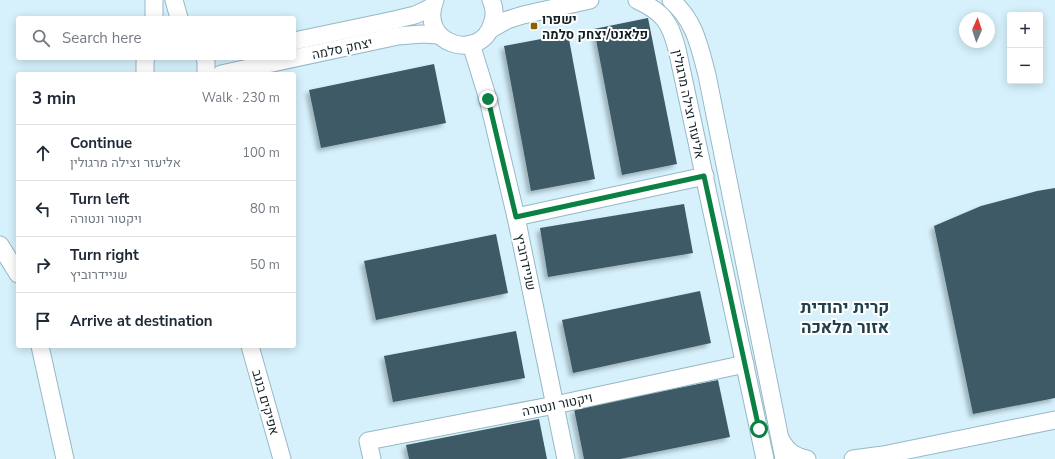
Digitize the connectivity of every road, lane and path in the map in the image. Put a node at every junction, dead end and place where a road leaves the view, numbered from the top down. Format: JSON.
{"nodes":[{"id":1,"x":154,"y":0,"type":"edge"},
{"id":2,"x":174,"y":0,"type":"edge"},
{"id":3,"x":491,"y":0,"type":"edge"},
{"id":4,"x":590,"y":0,"type":"edge"},
{"id":5,"x":637,"y":0,"type":"edge"},
{"id":6,"x":671,"y":0,"type":"edge"},
{"id":7,"x":433,"y":4,"type":"edge"},
{"id":8,"x":154,"y":16,"type":"edge"},
{"id":9,"x":178,"y":16,"type":"edge"},
{"id":10,"x":491,"y":29,"type":"junction"},
{"id":11,"x":439,"y":35,"type":"junction"},
{"id":12,"x":296,"y":41,"type":"edge"},
{"id":13,"x":471,"y":44,"type":"junction"},
{"id":14,"x":296,"y":58,"type":"edge"},
{"id":15,"x":146,"y":60,"type":"edge"},
{"id":16,"x":206,"y":60,"type":"edge"},
{"id":17,"x":286,"y":60,"type":"edge"},
{"id":18,"x":145,"y":72,"type":"edge"},
{"id":19,"x":206,"y":72,"type":"edge"},
{"id":20,"x":230,"y":72,"type":"edge"},
{"id":21,"x":704,"y":176,"type":"junction"},
{"id":22,"x":516,"y":217,"type":"junction"},
{"id":23,"x":0,"y":244,"type":"edge"},
{"id":24,"x":16,"y":271,"type":"edge"},
{"id":25,"x":40,"y":348,"type":"edge"},
{"id":26,"x":251,"y":348,"type":"edge"},
{"id":27,"x":745,"y":364,"type":"junction"},
{"id":28,"x":555,"y":405,"type":"junction"},
{"id":29,"x":1055,"y":420,"type":"edge"},
{"id":30,"x":780,"y":439,"type":"junction"},
{"id":31,"x":880,"y":457,"type":"edge"},
{"id":32,"x":65,"y":459,"type":"edge"},
{"id":33,"x":282,"y":459,"type":"edge"},
{"id":34,"x":372,"y":459,"type":"edge"},
{"id":35,"x":566,"y":459,"type":"edge"},
{"id":36,"x":765,"y":459,"type":"edge"},
{"id":37,"x":784,"y":459,"type":"edge"},
{"id":38,"x":807,"y":459,"type":"edge"},
{"id":39,"x":853,"y":459,"type":"edge"}],
"edges":[{"from":1,"to":8,"type":"street"},
{"from":2,"to":9,"type":"street"},
{"from":3,"to":10,"type":"street"},
{"from":4,"to":10,"type":"street"},
{"from":5,"to":21,"type":"street","name":"אליעזר וצילה מרגולין"},
{"from":6,"to":30,"type":"street","name":"אליעזר וצילה מרגולין"},
{"from":7,"to":11,"type":"street"},
{"from":7,"to":12,"type":"street","name":"יצחק סלמה"},
{"from":10,"to":13,"type":"street"},
{"from":11,"to":13,"type":"street"},
{"from":11,"to":14,"type":"street","name":"יצחק סלמה"},
{"from":13,"to":22,"type":"street","name":"שניידרוביץ"},
{"from":15,"to":18,"type":"street"},
{"from":16,"to":19,"type":"street"},
{"from":17,"to":20,"type":"street","name":"יצחק סלמה"},
{"from":21,"to":22,"type":"street"},
{"from":21,"to":27,"type":"street","name":"אליעזר וצילה מרגולין"},
{"from":22,"to":28,"type":"street","name":"שניידרוביץ"},
{"from":23,"to":24,"type":"street"},
{"from":25,"to":32,"type":"street"},
{"from":26,"to":33,"type":"street","name":"אפיקים בנגב"},
{"from":27,"to":28,"type":"street","name":"ויקטור ונטורה"},
{"from":27,"to":36,"type":"street","name":"אליעזר וצילה מרגולין"},
{"from":28,"to":34,"type":"street","name":"ויקטור ונטורה"},
{"from":28,"to":35,"type":"street","name":"שניידרוביץ"},
{"from":29,"to":31,"type":"street"},
{"from":30,"to":37,"type":"street","name":"אליעזר וצילה מרגולין"},
{"from":30,"to":38,"type":"street"},
{"from":31,"to":39,"type":"street"}]}
